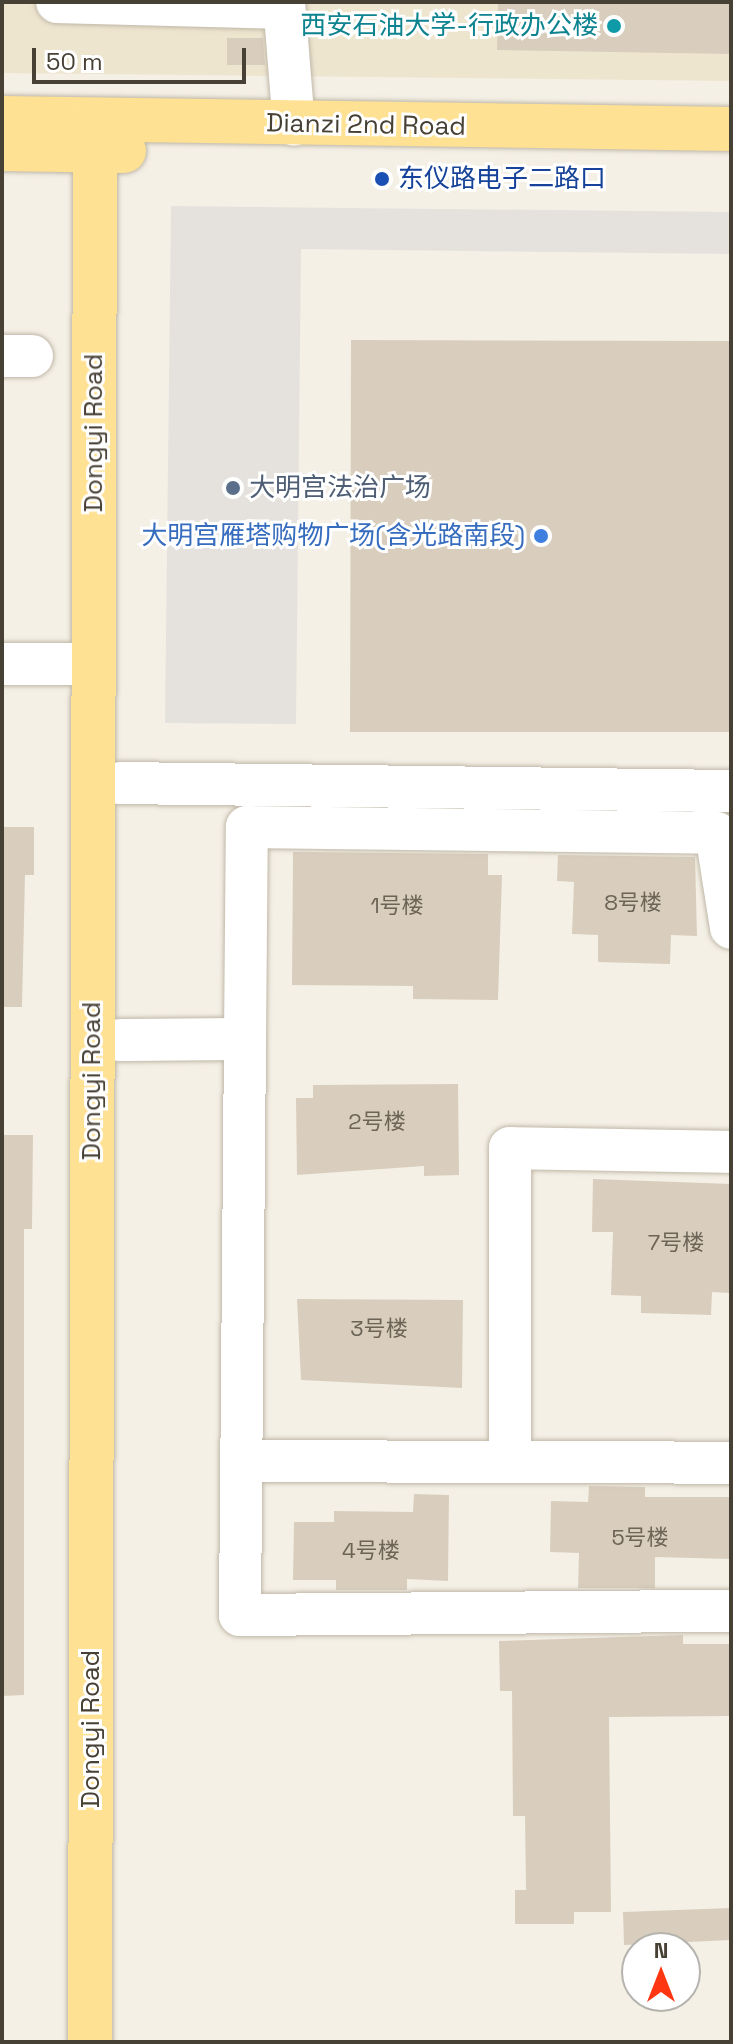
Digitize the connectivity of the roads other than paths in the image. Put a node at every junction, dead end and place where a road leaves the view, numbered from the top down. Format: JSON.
{"nodes":[{"id":1,"x":57,"y":2,"type":"edge"},
{"id":2,"x":284,"y":5,"type":"edge"},
{"id":3,"x":2,"y":118,"type":"edge"},
{"id":4,"x":294,"y":125,"type":"junction"},
{"id":5,"x":731,"y":129,"type":"edge"},
{"id":6,"x":108,"y":136,"type":"junction"},
{"id":7,"x":2,"y":149,"type":"edge"},
{"id":8,"x":731,"y":158,"type":"edge"},
{"id":9,"x":2,"y":664,"type":"edge"},
{"id":10,"x":93,"y":664,"type":"junction"},
{"id":11,"x":120,"y":783,"type":"junction"},
{"id":12,"x":731,"y":791,"type":"edge"},
{"id":13,"x":731,"y":928,"type":"edge"},
{"id":14,"x":245,"y":1039,"type":"junction"},
{"id":15,"x":120,"y":1040,"type":"junction"},
{"id":16,"x":731,"y":1152,"type":"edge"},
{"id":17,"x":242,"y":1461,"type":"junction"},
{"id":18,"x":510,"y":1462,"type":"junction"},
{"id":19,"x":731,"y":1463,"type":"edge"},
{"id":20,"x":731,"y":1611,"type":"edge"},
{"id":21,"x":90,"y":2042,"type":"edge"},
{"id":22,"x":118,"y":2042,"type":"edge"}],
"edges":[{"from":1,"to":2,"type":"street"},
{"from":2,"to":4,"type":"street"},
{"from":3,"to":6,"type":"main road","name":"Dianzi 2nd Road"},
{"from":4,"to":5,"type":"main road","name":"Dianzi 2nd Road"},
{"from":4,"to":6,"type":"main road","name":"Dianzi 2nd Road"},
{"from":6,"to":7,"type":"main road","name":"Dianzi 2nd Road"},
{"from":6,"to":8,"type":"main road","name":"Dianzi 2nd Road"},
{"from":6,"to":10,"type":"main road","name":"Dongyi Road"},
{"from":6,"to":11,"type":"main road","name":"Dongyi Road"},
{"from":9,"to":10,"type":"street"},
{"from":10,"to":21,"type":"main road","name":"Dongyi Road"},
{"from":11,"to":12,"type":"street"},
{"from":11,"to":15,"type":"main road","name":"Dongyi Road"},
{"from":13,"to":14,"type":"street"},
{"from":14,"to":15,"type":"street"},
{"from":14,"to":17,"type":"street"},
{"from":15,"to":22,"type":"main road","name":"Dongyi Road"},
{"from":16,"to":18,"type":"street"},
{"from":17,"to":18,"type":"street"},
{"from":17,"to":20,"type":"street"},
{"from":18,"to":19,"type":"street"}]}
